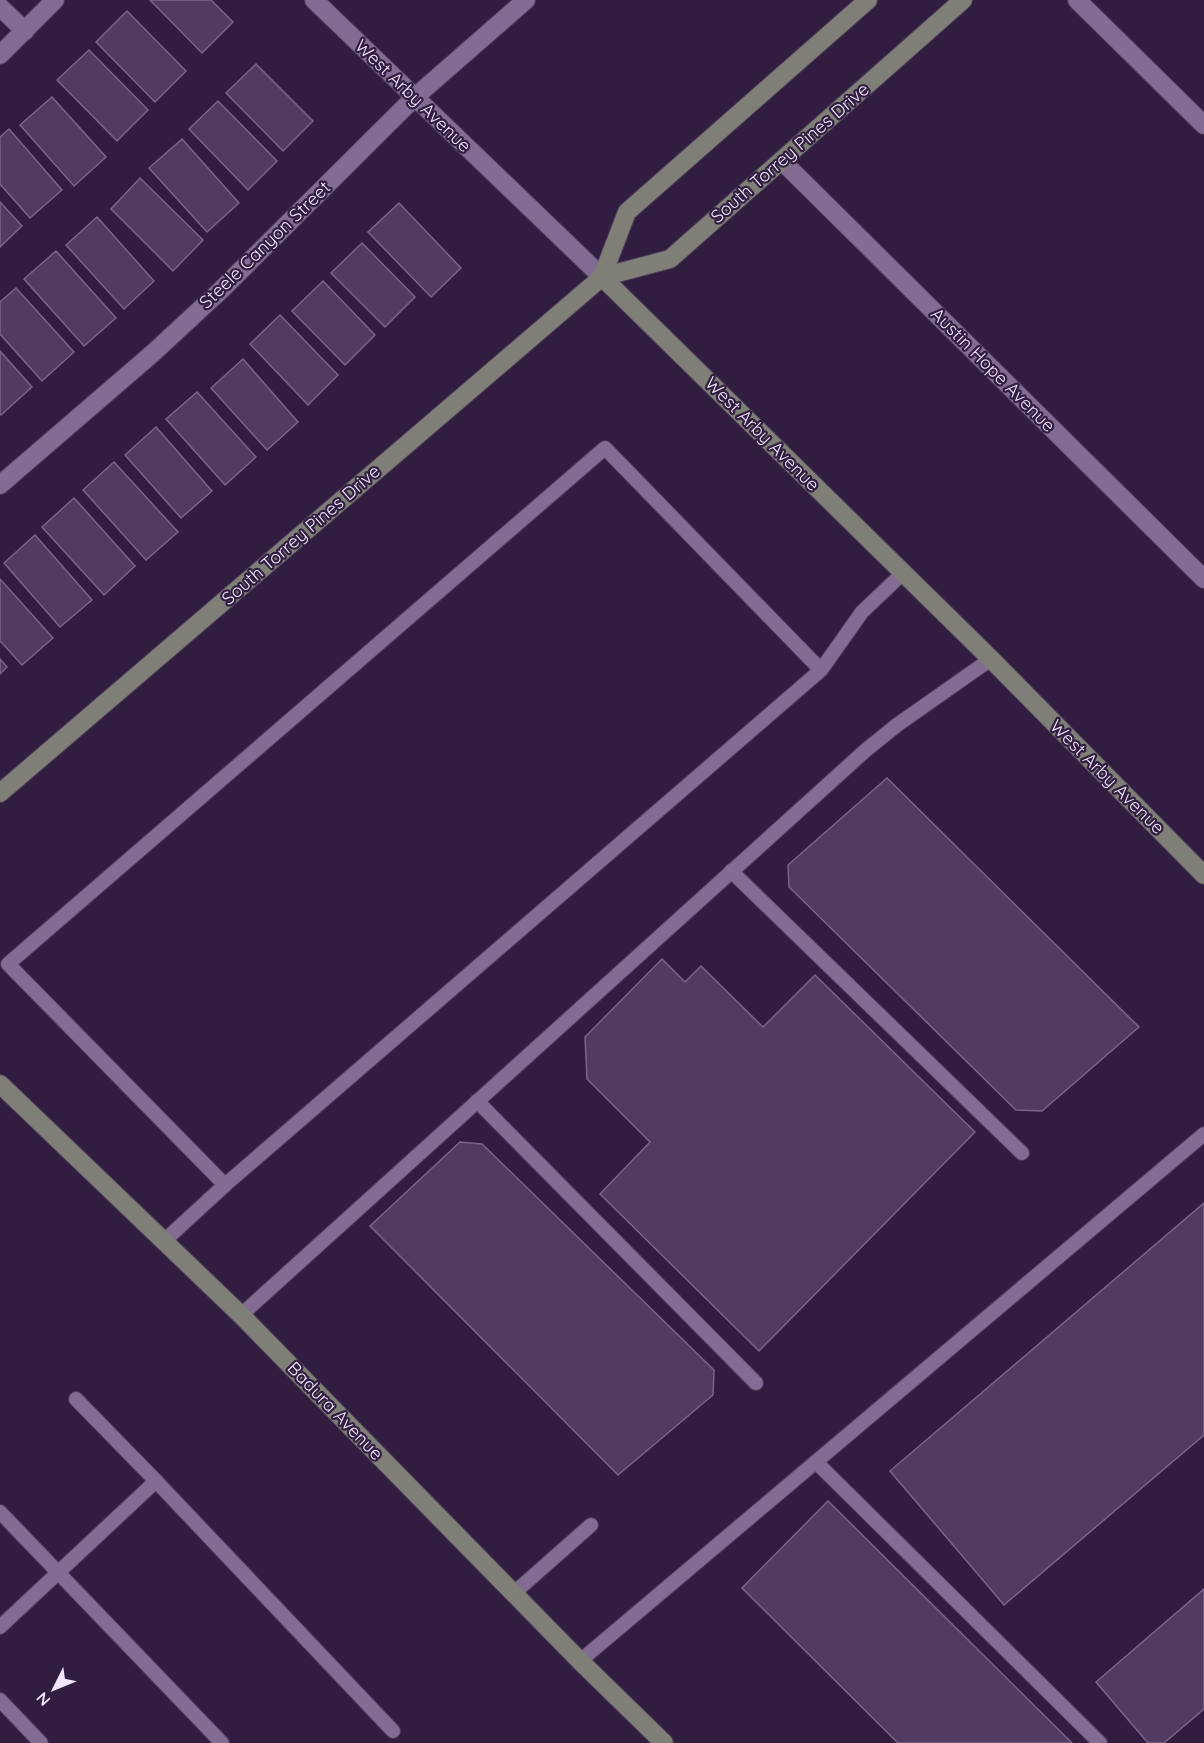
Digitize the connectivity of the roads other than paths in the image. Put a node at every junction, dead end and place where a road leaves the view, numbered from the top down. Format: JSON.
{"nodes":[{"id":1,"x":55,"y":0,"type":"edge"},
{"id":2,"x":314,"y":0,"type":"edge"},
{"id":3,"x":526,"y":0,"type":"edge"},
{"id":4,"x":868,"y":0,"type":"edge"},
{"id":5,"x":963,"y":0,"type":"edge"},
{"id":6,"x":1077,"y":0,"type":"edge"},
{"id":7,"x":0,"y":7,"type":"edge"},
{"id":8,"x":25,"y":31,"type":"junction"},
{"id":9,"x":0,"y":55,"type":"edge"},
{"id":10,"x":415,"y":97,"type":"junction"},
{"id":11,"x":1204,"y":125,"type":"edge"},
{"id":12,"x":782,"y":161,"type":"junction"},
{"id":13,"x":602,"y":278,"type":"junction"},
{"id":14,"x":0,"y":485,"type":"edge"},
{"id":15,"x":903,"y":573,"type":"junction"},
{"id":16,"x":1204,"y":579,"type":"edge"},
{"id":17,"x":991,"y":659,"type":"junction"},
{"id":18,"x":821,"y":670,"type":"junction"},
{"id":19,"x":0,"y":794,"type":"edge"},
{"id":20,"x":731,"y":871,"type":"junction"},
{"id":21,"x":1204,"y":875,"type":"edge"},
{"id":22,"x":0,"y":1084,"type":"edge"},
{"id":23,"x":477,"y":1101,"type":"junction"},
{"id":24,"x":1204,"y":1134,"type":"edge"},
{"id":25,"x":1022,"y":1153,"type":"dead end"},
{"id":26,"x":225,"y":1185,"type":"junction"},
{"id":27,"x":165,"y":1241,"type":"junction"},
{"id":28,"x":241,"y":1315,"type":"junction"},
{"id":29,"x":756,"y":1383,"type":"dead end"},
{"id":30,"x":76,"y":1399,"type":"dead end"},
{"id":31,"x":816,"y":1462,"type":"junction"},
{"id":32,"x":156,"y":1481,"type":"junction"},
{"id":33,"x":0,"y":1512,"type":"edge"},
{"id":34,"x":591,"y":1526,"type":"dead end"},
{"id":35,"x":58,"y":1572,"type":"junction"},
{"id":36,"x":514,"y":1593,"type":"junction"},
{"id":37,"x":0,"y":1627,"type":"edge"},
{"id":38,"x":580,"y":1661,"type":"junction"},
{"id":39,"x":0,"y":1700,"type":"edge"},
{"id":40,"x":393,"y":1731,"type":"dead end"},
{"id":41,"x":40,"y":1743,"type":"edge"},
{"id":42,"x":222,"y":1743,"type":"edge"},
{"id":43,"x":664,"y":1743,"type":"edge"},
{"id":44,"x":1100,"y":1743,"type":"edge"}],
"edges":[{"from":1,"to":8,"type":"street"},
{"from":2,"to":10,"type":"street","name":"West Arby Avenue"},
{"from":3,"to":10,"type":"street","name":"Steele Canyon Street"},
{"from":4,"to":13,"type":"street","name":"South Torrey Pines Drive"},
{"from":5,"to":12,"type":"street","name":"South Torrey Pines Drive"},
{"from":6,"to":11,"type":"street"},
{"from":7,"to":8,"type":"street"},
{"from":8,"to":9,"type":"street"},
{"from":10,"to":13,"type":"street","name":"West Arby Avenue"},
{"from":10,"to":14,"type":"street","name":"Steele Canyon Street"},
{"from":12,"to":13,"type":"street","name":"South Torrey Pines Drive"},
{"from":12,"to":16,"type":"street","name":"Austin Hope Avenue"},
{"from":13,"to":15,"type":"street","name":"West Arby Avenue"},
{"from":13,"to":19,"type":"street","name":"South Torrey Pines Drive"},
{"from":15,"to":17,"type":"street","name":"West Arby Avenue"},
{"from":15,"to":18,"type":"lane"},
{"from":17,"to":20,"type":"lane"},
{"from":17,"to":21,"type":"street","name":"West Arby Avenue"},
{"from":18,"to":26,"type":"lane"},
{"from":18,"to":26,"type":"lane"},
{"from":20,"to":23,"type":"lane"},
{"from":20,"to":25,"type":"lane"},
{"from":22,"to":27,"type":"street","name":"Badura Avenue"},
{"from":23,"to":28,"type":"lane"},
{"from":23,"to":29,"type":"lane"},
{"from":24,"to":31,"type":"lane"},
{"from":26,"to":27,"type":"lane"},
{"from":27,"to":28,"type":"street","name":"Badura Avenue"},
{"from":28,"to":36,"type":"street","name":"Badura Avenue"},
{"from":30,"to":32,"type":"lane"},
{"from":31,"to":38,"type":"lane"},
{"from":31,"to":44,"type":"lane"},
{"from":32,"to":35,"type":"lane"},
{"from":32,"to":40,"type":"lane"},
{"from":33,"to":35,"type":"lane"},
{"from":34,"to":36,"type":"lane"},
{"from":35,"to":37,"type":"lane"},
{"from":35,"to":42,"type":"lane"},
{"from":36,"to":38,"type":"street","name":"Badura Avenue"},
{"from":38,"to":43,"type":"street","name":"Badura Avenue"},
{"from":39,"to":41,"type":"lane"}]}
